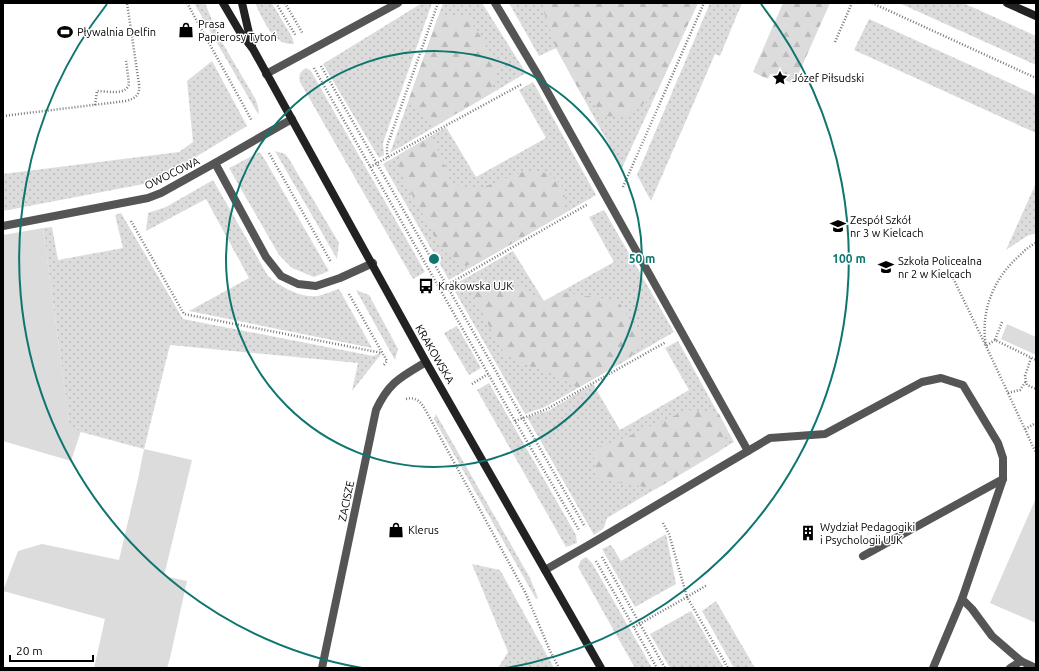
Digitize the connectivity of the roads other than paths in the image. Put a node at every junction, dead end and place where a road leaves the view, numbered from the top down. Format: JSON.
{"nodes":[{"id":1,"x":223,"y":3,"type":"edge"},
{"id":2,"x":242,"y":3,"type":"edge"},
{"id":3,"x":398,"y":3,"type":"edge"},
{"id":4,"x":495,"y":3,"type":"edge"},
{"id":5,"x":1008,"y":3,"type":"edge"},
{"id":6,"x":1036,"y":16,"type":"edge"},
{"id":7,"x":253,"y":49,"type":"junction"},
{"id":8,"x":266,"y":74,"type":"junction"},
{"id":9,"x":292,"y":119,"type":"junction"},
{"id":10,"x":215,"y":164,"type":"junction"},
{"id":11,"x":3,"y":226,"type":"edge"},
{"id":12,"x":373,"y":263,"type":"junction"},
{"id":13,"x":426,"y":362,"type":"junction"},
{"id":14,"x":748,"y":451,"type":"junction"},
{"id":15,"x":1003,"y":479,"type":"junction"},
{"id":16,"x":863,"y":556,"type":"dead end"},
{"id":17,"x":545,"y":570,"type":"junction"},
{"id":18,"x":962,"y":599,"type":"junction"},
{"id":19,"x":1022,"y":661,"type":"junction"},
{"id":20,"x":322,"y":668,"type":"edge"},
{"id":21,"x":601,"y":668,"type":"edge"},
{"id":22,"x":933,"y":668,"type":"edge"},
{"id":23,"x":1010,"y":668,"type":"edge"},
{"id":24,"x":1036,"y":668,"type":"edge"}],
"edges":[{"from":1,"to":7,"type":"street","name":"KRAKOWSKA"},
{"from":2,"to":7,"type":"street","name":"KRAKOWSKA"},
{"from":3,"to":8,"type":"street"},
{"from":4,"to":14,"type":"street"},
{"from":5,"to":6,"type":"street"},
{"from":7,"to":8,"type":"street","name":"KRAKOWSKA"},
{"from":8,"to":9,"type":"street","name":"KRAKOWSKA"},
{"from":9,"to":10,"type":"street","name":"OWOCOWA"},
{"from":9,"to":12,"type":"street","name":"KRAKOWSKA"},
{"from":10,"to":11,"type":"street","name":"OWOCOWA"},
{"from":10,"to":12,"type":"street"},
{"from":12,"to":13,"type":"street","name":"KRAKOWSKA"},
{"from":13,"to":17,"type":"street","name":"KRAKOWSKA"},
{"from":13,"to":20,"type":"street","name":"ZACISZE"},
{"from":14,"to":15,"type":"street"},
{"from":14,"to":17,"type":"street"},
{"from":15,"to":16,"type":"street"},
{"from":15,"to":18,"type":"street"},
{"from":17,"to":21,"type":"street","name":"KRAKOWSKA"},
{"from":18,"to":19,"type":"street"},
{"from":18,"to":22,"type":"street"},
{"from":19,"to":23,"type":"street"},
{"from":19,"to":24,"type":"street"}]}
